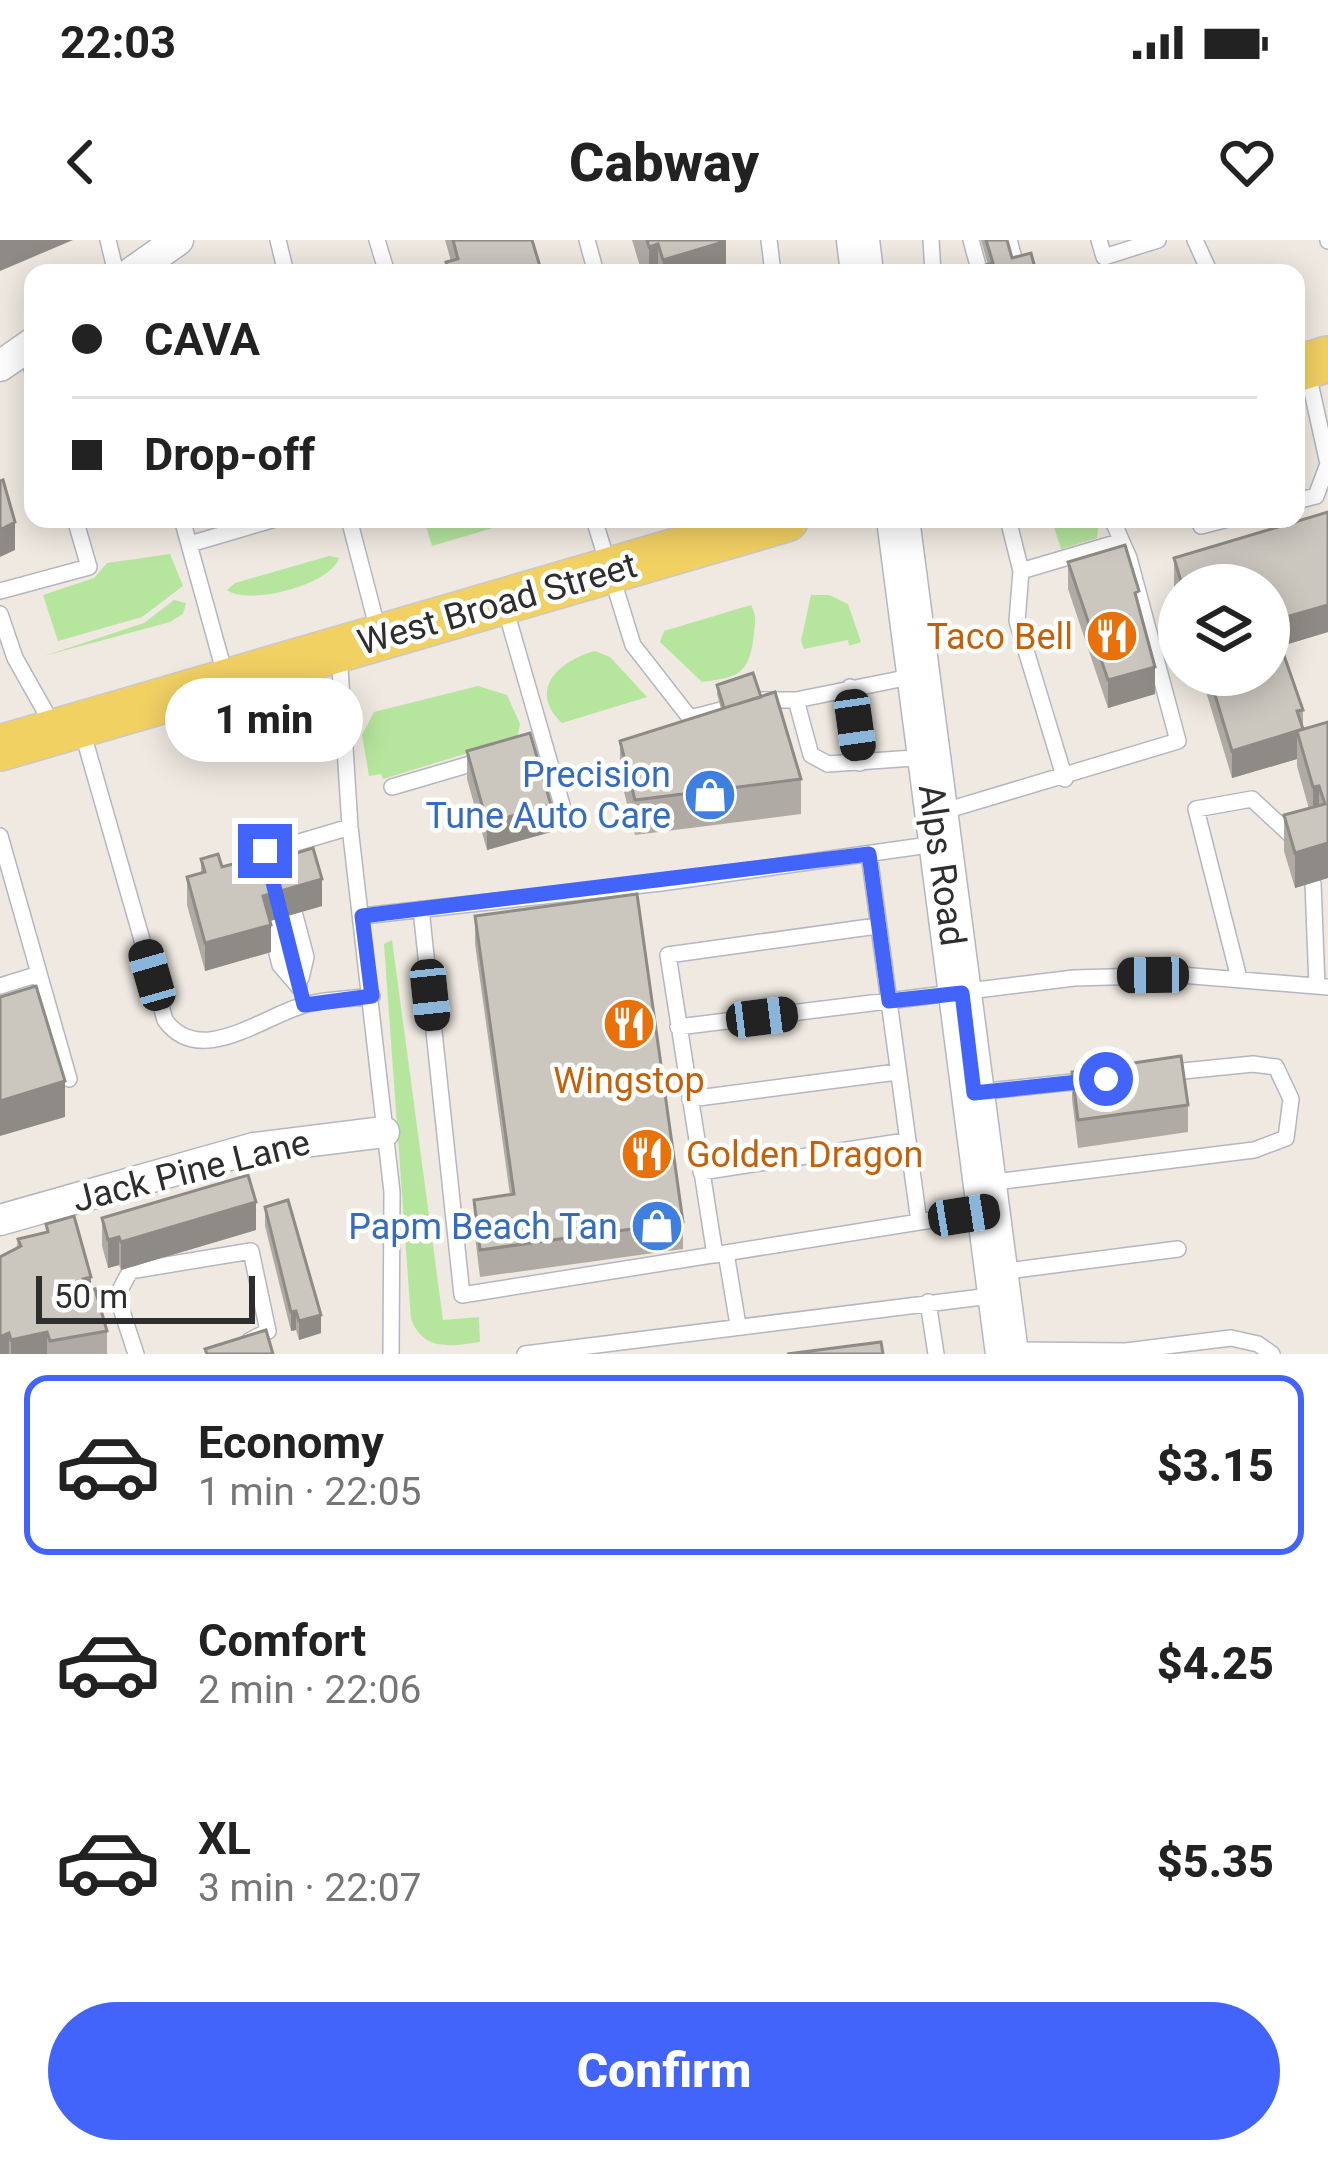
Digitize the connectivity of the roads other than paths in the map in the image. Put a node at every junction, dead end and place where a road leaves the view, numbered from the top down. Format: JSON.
{"nodes":[{"id":1,"x":178,"y":240,"type":"edge"},
{"id":2,"x":1099,"y":240,"type":"edge"},
{"id":3,"x":1158,"y":240,"type":"edge"},
{"id":4,"x":144,"y":264,"type":"edge"},
{"id":5,"x":1310,"y":364,"type":"edge"},
{"id":6,"x":1305,"y":499,"type":"edge"},
{"id":7,"x":78,"y":528,"type":"edge"},
{"id":8,"x":185,"y":528,"type":"edge"},
{"id":9,"x":221,"y":528,"type":"edge"},
{"id":10,"x":350,"y":528,"type":"edge"},
{"id":11,"x":597,"y":528,"type":"edge"},
{"id":12,"x":755,"y":528,"type":"edge"},
{"id":13,"x":899,"y":528,"type":"edge"},
{"id":14,"x":1010,"y":528,"type":"edge"},
{"id":15,"x":1115,"y":528,"type":"edge"},
{"id":16,"x":1119,"y":542,"type":"junction"},
{"id":17,"x":190,"y":544,"type":"junction"},
{"id":18,"x":609,"y":571,"type":"junction"},
{"id":19,"x":1021,"y":571,"type":"junction"},
{"id":20,"x":0,"y":591,"type":"edge"},
{"id":21,"x":503,"y":601,"type":"junction"},
{"id":22,"x":0,"y":614,"type":"edge"},
{"id":23,"x":359,"y":643,"type":"junction"},
{"id":24,"x":915,"y":676,"type":"junction"},
{"id":25,"x":227,"y":682,"type":"junction"},
{"id":26,"x":850,"y":688,"type":"junction"},
{"id":27,"x":759,"y":700,"type":"edge"},
{"id":28,"x":796,"y":700,"type":"junction"},
{"id":29,"x":722,"y":710,"type":"edge"},
{"id":30,"x":68,"y":728,"type":"junction"},
{"id":31,"x":544,"y":742,"type":"junction"},
{"id":32,"x":0,"y":748,"type":"edge"},
{"id":33,"x":522,"y":749,"type":"edge"},
{"id":34,"x":501,"y":755,"type":"edge"},
{"id":35,"x":928,"y":757,"type":"junction"},
{"id":36,"x":860,"y":764,"type":"junction"},
{"id":37,"x":1065,"y":778,"type":"junction"},
{"id":38,"x":392,"y":787,"type":"dead end"},
{"id":39,"x":562,"y":805,"type":"dead end"},
{"id":40,"x":350,"y":827,"type":"junction"},
{"id":41,"x":939,"y":828,"type":"junction"},
{"id":42,"x":0,"y":836,"type":"edge"},
{"id":43,"x":1302,"y":846,"type":"edge"},
{"id":44,"x":271,"y":849,"type":"junction"},
{"id":45,"x":869,"y":854,"type":"junction"},
{"id":46,"x":1313,"y":883,"type":"dead end"},
{"id":47,"x":21,"y":909,"type":"junction"},
{"id":48,"x":421,"y":909,"type":"junction"},
{"id":49,"x":0,"y":915,"type":"edge"},
{"id":50,"x":362,"y":916,"type":"junction"},
{"id":51,"x":877,"y":926,"type":"junction"},
{"id":52,"x":39,"y":974,"type":"junction"},
{"id":53,"x":1239,"y":978,"type":"junction"},
{"id":54,"x":0,"y":986,"type":"edge"},
{"id":55,"x":299,"y":987,"type":"junction"},
{"id":56,"x":1323,"y":987,"type":"edge"},
{"id":57,"x":962,"y":993,"type":"junction"},
{"id":58,"x":372,"y":996,"type":"junction"},
{"id":59,"x":889,"y":1001,"type":"junction"},
{"id":60,"x":304,"y":1005,"type":"junction"},
{"id":61,"x":678,"y":1027,"type":"junction"},
{"id":62,"x":897,"y":1072,"type":"junction"},
{"id":63,"x":1137,"y":1076,"type":"edge"},
{"id":64,"x":1115,"y":1078,"type":"edge"},
{"id":65,"x":69,"y":1079,"type":"edge"},
{"id":66,"x":974,"y":1093,"type":"junction"},
{"id":67,"x":690,"y":1099,"type":"junction"},
{"id":68,"x":384,"y":1132,"type":"junction"},
{"id":69,"x":906,"y":1141,"type":"junction"},
{"id":70,"x":701,"y":1172,"type":"junction"},
{"id":71,"x":986,"y":1197,"type":"junction"},
{"id":72,"x":0,"y":1220,"type":"edge"},
{"id":73,"x":920,"y":1222,"type":"junction"},
{"id":74,"x":1178,"y":1249,"type":"dead end"},
{"id":75,"x":721,"y":1254,"type":"junction"},
{"id":76,"x":998,"y":1283,"type":"junction"},
{"id":77,"x":928,"y":1302,"type":"junction"},
{"id":78,"x":738,"y":1325,"type":"junction"},
{"id":79,"x":670,"y":1333,"type":"junction"},
{"id":80,"x":232,"y":1350,"type":"edge"},
{"id":81,"x":592,"y":1350,"type":"edge"},
{"id":82,"x":1007,"y":1352,"type":"edge"},
{"id":83,"x":1126,"y":1352,"type":"edge"},
{"id":84,"x":136,"y":1354,"type":"edge"},
{"id":85,"x":391,"y":1354,"type":"edge"},
{"id":86,"x":525,"y":1354,"type":"edge"},
{"id":87,"x":674,"y":1354,"type":"edge"},
{"id":88,"x":936,"y":1354,"type":"edge"},
{"id":89,"x":1272,"y":1354,"type":"edge"}],
"edges":[{"from":1,"to":4,"type":"street"},
{"from":2,"to":3,"type":"lane"},
{"from":5,"to":6,"type":"lane"},
{"from":7,"to":20,"type":"lane"},
{"from":8,"to":17,"type":"lane"},
{"from":9,"to":17,"type":"lane"},
{"from":10,"to":23,"type":"lane"},
{"from":11,"to":18,"type":"lane"},
{"from":12,"to":18,"type":"main road","name":"West Broad Street"},
{"from":13,"to":24,"type":"main road","name":"Alps Road"},
{"from":14,"to":19,"type":"lane"},
{"from":15,"to":16,"type":"lane"},
{"from":16,"to":19,"type":"lane"},
{"from":16,"to":37,"type":"lane"},
{"from":17,"to":25,"type":"lane"},
{"from":18,"to":21,"type":"main road","name":"West Broad Street"},
{"from":18,"to":29,"type":"lane"},
{"from":19,"to":37,"type":"lane"},
{"from":21,"to":23,"type":"main road","name":"West Broad Street"},
{"from":21,"to":31,"type":"lane"},
{"from":22,"to":30,"type":"lane"},
{"from":23,"to":25,"type":"main road","name":"West Broad Street"},
{"from":23,"to":40,"type":"lane"},
{"from":24,"to":26,"type":"lane"},
{"from":24,"to":35,"type":"main road","name":"Alps Road"},
{"from":25,"to":30,"type":"main road","name":"West Broad Street"},
{"from":26,"to":28,"type":"lane"},
{"from":26,"to":36,"type":"lane"},
{"from":27,"to":28,"type":"lane"},
{"from":28,"to":36,"type":"lane"},
{"from":30,"to":32,"type":"main road","name":"West Broad Street"},
{"from":30,"to":60,"type":"lane"},
{"from":31,"to":33,"type":"lane"},
{"from":31,"to":39,"type":"lane"},
{"from":34,"to":38,"type":"lane"},
{"from":35,"to":36,"type":"lane"},
{"from":35,"to":41,"type":"main road","name":"Alps Road"},
{"from":37,"to":41,"type":"lane"},
{"from":40,"to":44,"type":"lane"},
{"from":40,"to":50,"type":"lane"},
{"from":41,"to":45,"type":"lane"},
{"from":41,"to":57,"type":"main road","name":"Alps Road"},
{"from":42,"to":47,"type":"lane"},
{"from":43,"to":53,"type":"lane"},
{"from":44,"to":55,"type":"lane"},
{"from":44,"to":55,"type":"lane"},
{"from":45,"to":48,"type":"lane"},
{"from":45,"to":51,"type":"lane"},
{"from":46,"to":56,"type":"lane"},
{"from":47,"to":49,"type":"lane"},
{"from":47,"to":52,"type":"lane"},
{"from":48,"to":50,"type":"lane"},
{"from":48,"to":75,"type":"lane"},
{"from":50,"to":58,"type":"lane"},
{"from":51,"to":59,"type":"lane"},
{"from":51,"to":61,"type":"lane"},
{"from":52,"to":54,"type":"lane"},
{"from":52,"to":65,"type":"lane"},
{"from":53,"to":56,"type":"lane"},
{"from":53,"to":57,"type":"lane"},
{"from":55,"to":60,"type":"lane"},
{"from":57,"to":59,"type":"lane"},
{"from":57,"to":66,"type":"main road","name":"Alps Road"},
{"from":58,"to":60,"type":"lane"},
{"from":58,"to":68,"type":"lane"},
{"from":59,"to":61,"type":"lane"},
{"from":59,"to":62,"type":"lane"},
{"from":61,"to":67,"type":"lane"},
{"from":62,"to":67,"type":"lane"},
{"from":62,"to":69,"type":"lane"},
{"from":63,"to":71,"type":"lane"},
{"from":64,"to":66,"type":"lane"},
{"from":66,"to":71,"type":"main road","name":"Alps Road"},
{"from":67,"to":70,"type":"lane"},
{"from":68,"to":72,"type":"street","name":"Jack Pine Lane"},
{"from":68,"to":85,"type":"lane"},
{"from":69,"to":70,"type":"lane"},
{"from":69,"to":73,"type":"lane"},
{"from":70,"to":75,"type":"lane"},
{"from":71,"to":73,"type":"lane"},
{"from":71,"to":76,"type":"main road","name":"Alps Road"},
{"from":73,"to":75,"type":"lane"},
{"from":74,"to":76,"type":"lane"},
{"from":75,"to":78,"type":"lane"},
{"from":76,"to":77,"type":"lane"},
{"from":76,"to":82,"type":"main road","name":"Alps Road"},
{"from":77,"to":78,"type":"lane"},
{"from":77,"to":88,"type":"lane"},
{"from":78,"to":79,"type":"lane"},
{"from":79,"to":81,"type":"lane"},
{"from":79,"to":87,"type":"lane"},
{"from":80,"to":84,"type":"lane"},
{"from":81,"to":86,"type":"lane"},
{"from":82,"to":83,"type":"lane"},
{"from":83,"to":89,"type":"lane"}]}
